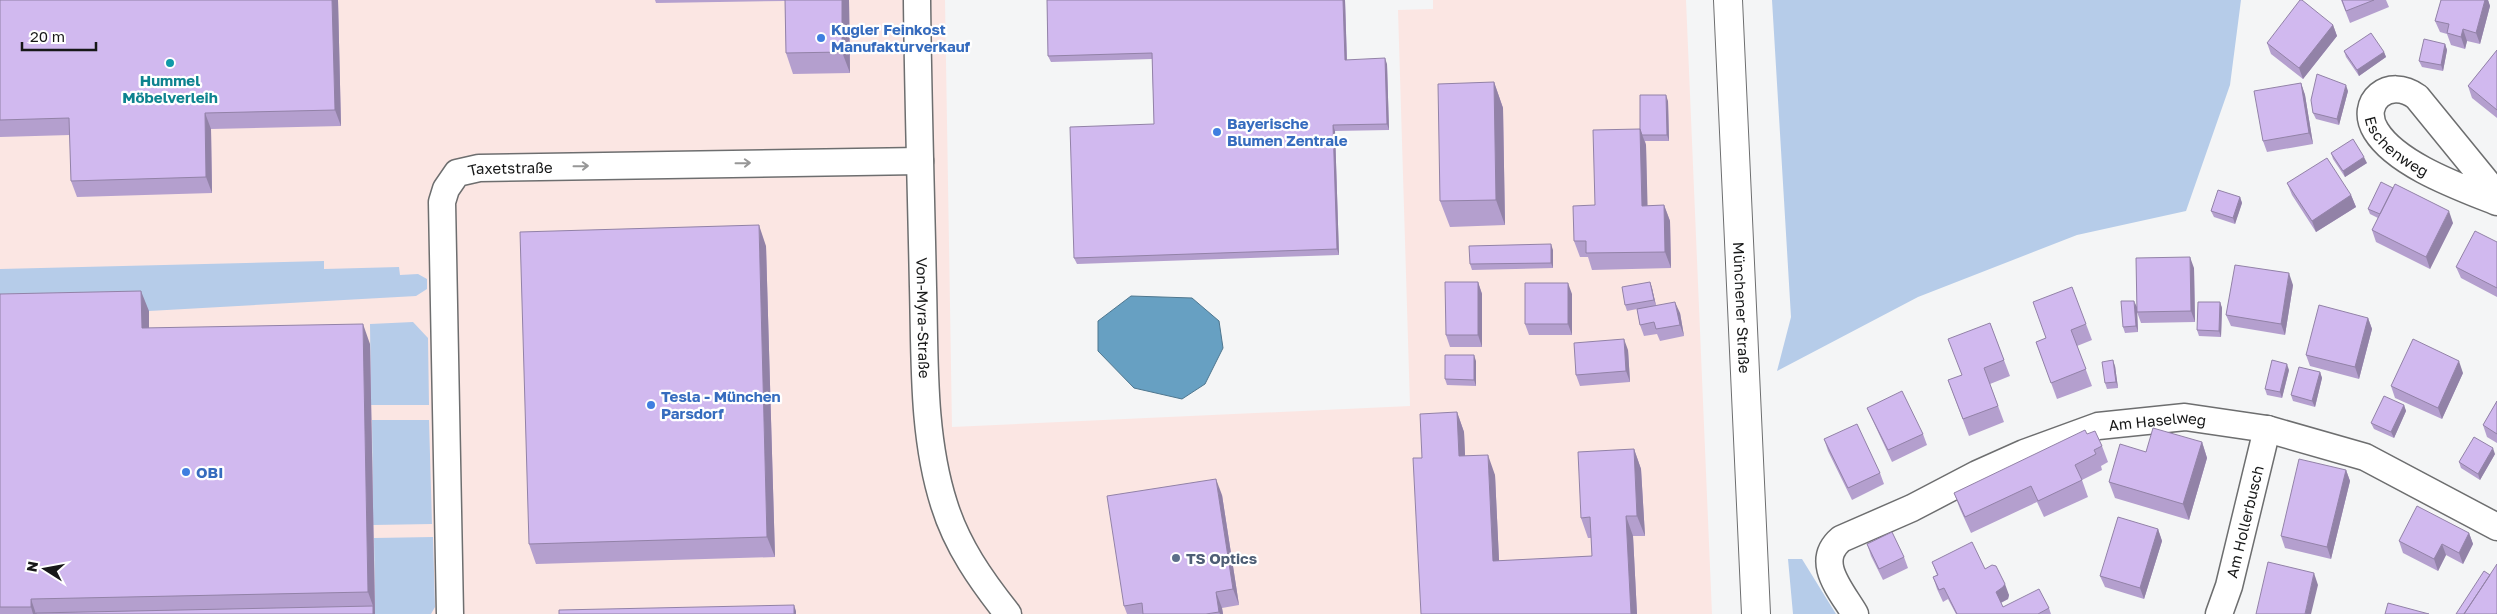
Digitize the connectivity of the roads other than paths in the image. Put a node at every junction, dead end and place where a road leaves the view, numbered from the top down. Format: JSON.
{"nodes":[{"id":1,"x":917,"y":0,"type":"edge"},
{"id":2,"x":1728,"y":0,"type":"edge"},
{"id":3,"x":920,"y":161,"type":"junction"},
{"id":4,"x":2497,"y":195,"type":"edge"},
{"id":5,"x":2497,"y":202,"type":"edge"},
{"id":6,"x":2267,"y":429,"type":"junction"},
{"id":7,"x":2497,"y":527,"type":"edge"},
{"id":8,"x":450,"y":614,"type":"edge"},
{"id":9,"x":1008,"y":614,"type":"edge"},
{"id":10,"x":1756,"y":614,"type":"edge"},
{"id":11,"x":1855,"y":614,"type":"edge"},
{"id":12,"x":2219,"y":614,"type":"edge"}],
"edges":[{"from":1,"to":3,"type":"street","name":"Von-Myra-Straße"},
{"from":2,"to":10,"type":"street","name":"Münchener Straße"},
{"from":8,"to":3,"type":"street","name":"Taxetstraße","one_way":true},
{"from":3,"to":9,"type":"street","name":"Von-Myra-Straße"},
{"from":4,"to":5,"type":"street","name":"Eschenweg"},
{"from":6,"to":7,"type":"street","name":"Am Haselweg"},
{"from":6,"to":11,"type":"street","name":"Am Haselweg"},
{"from":6,"to":12,"type":"street","name":"Am Hollerbusch"}]}
